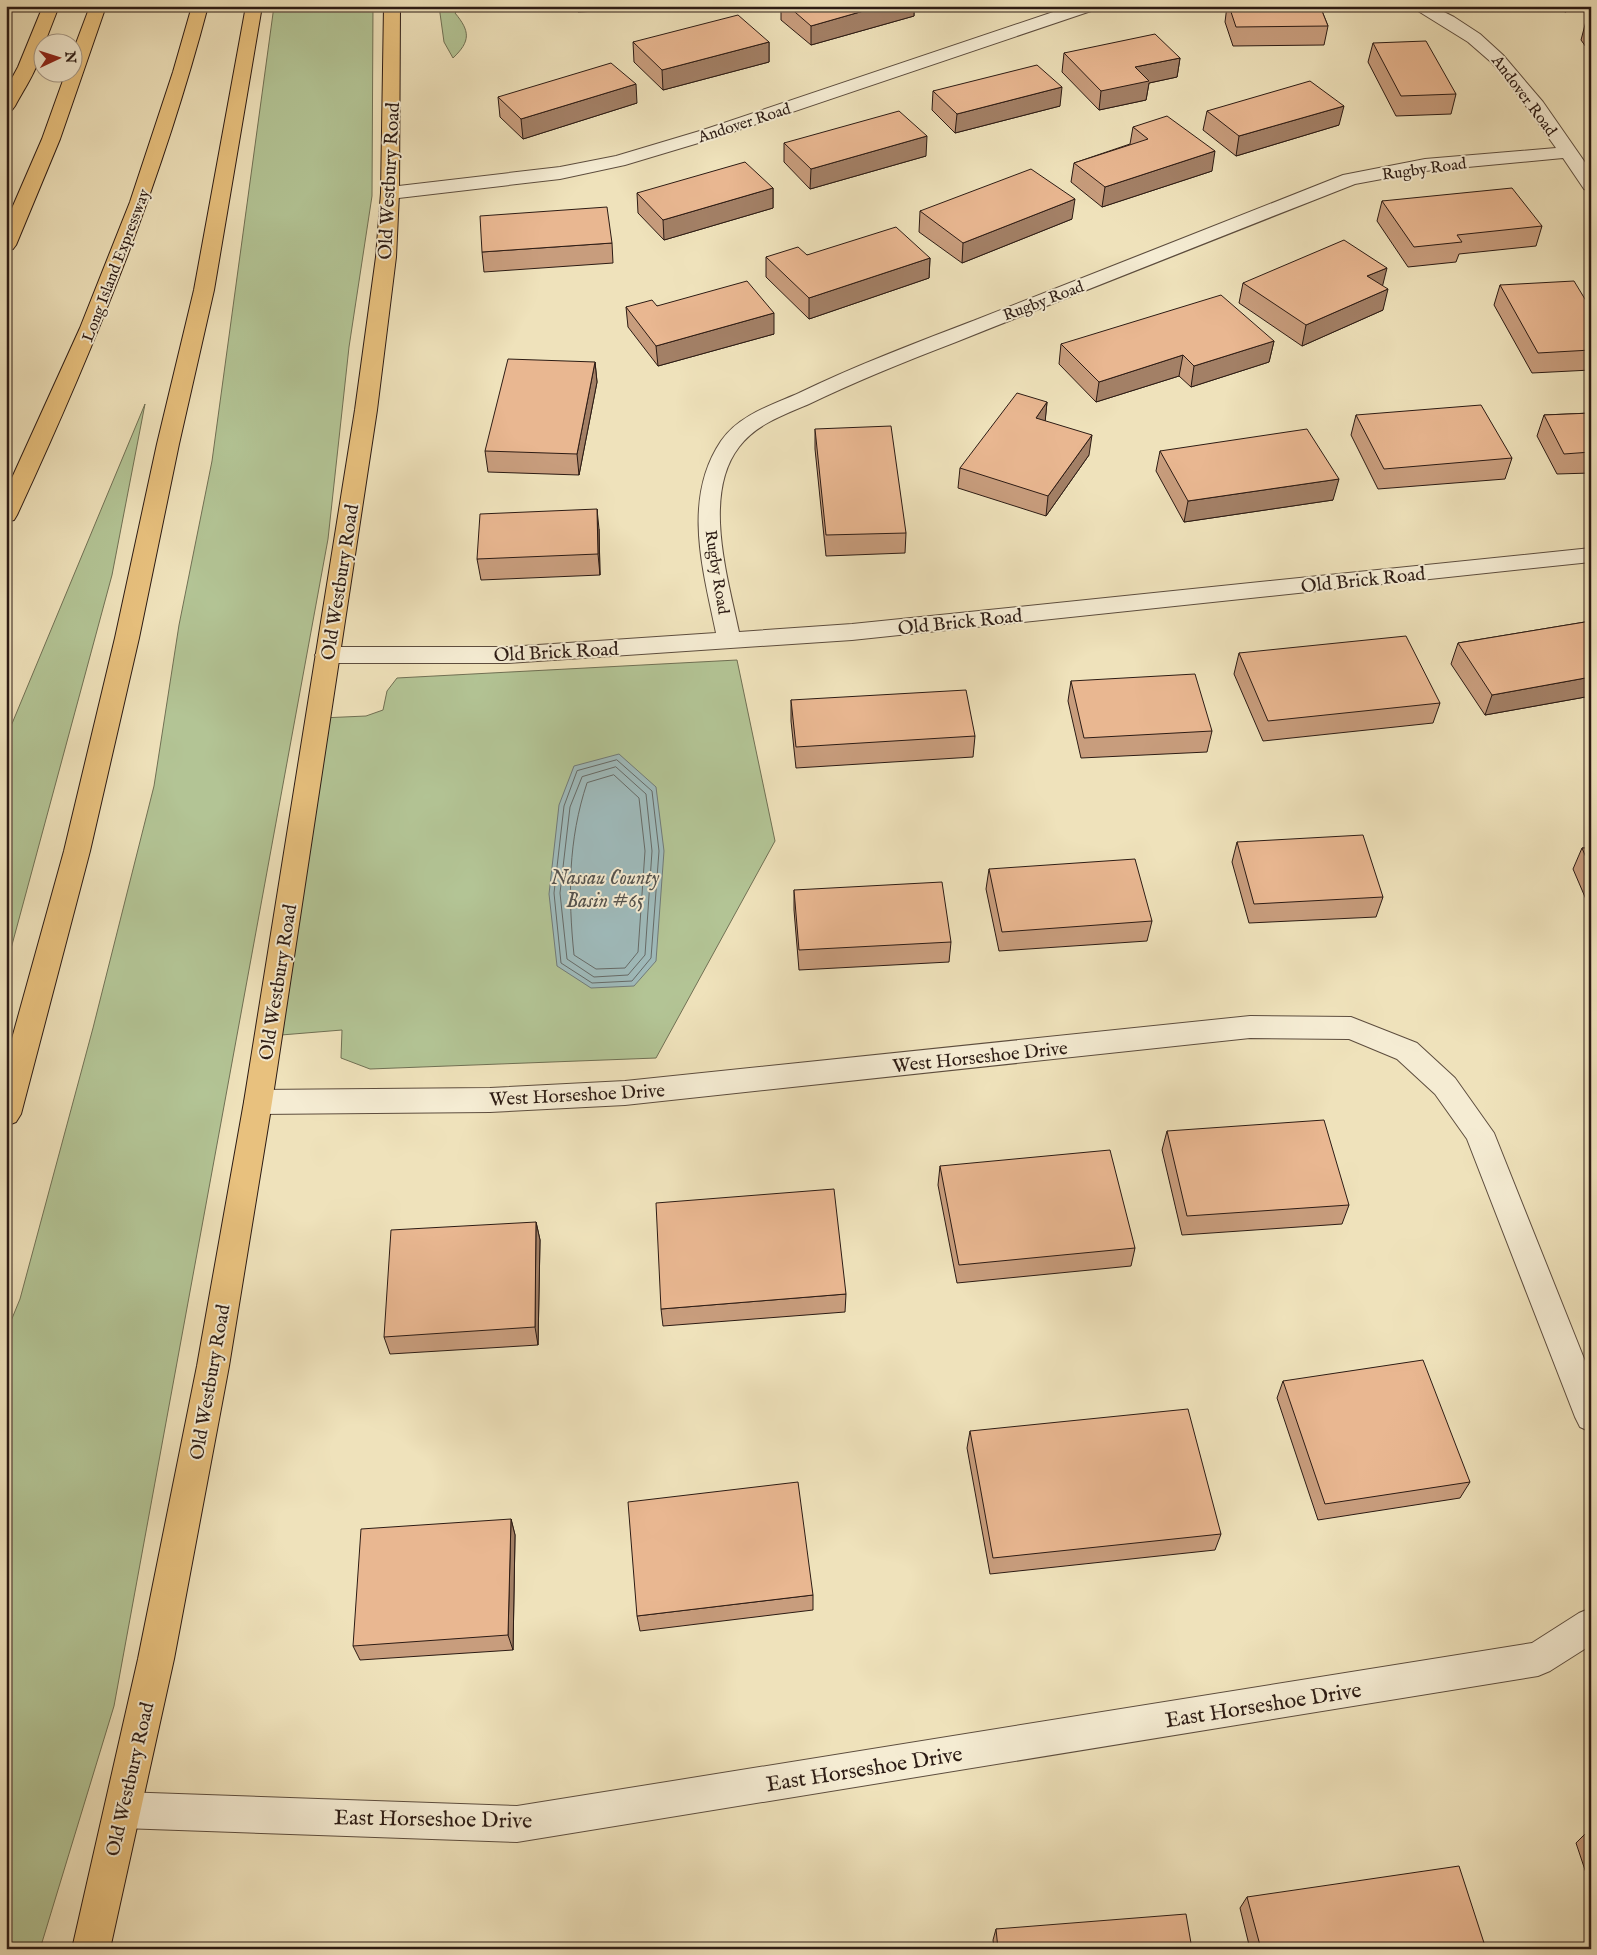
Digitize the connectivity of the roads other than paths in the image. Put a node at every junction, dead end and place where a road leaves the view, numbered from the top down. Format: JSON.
{"nodes":[{"id":1,"x":51,"y":6,"type":"edge"},
{"id":2,"x":98,"y":6,"type":"edge"},
{"id":3,"x":200,"y":6,"type":"edge"},
{"id":4,"x":254,"y":6,"type":"edge"},
{"id":5,"x":392,"y":6,"type":"edge"},
{"id":6,"x":1088,"y":6,"type":"edge"},
{"id":7,"x":1418,"y":6,"type":"edge"},
{"id":8,"x":6,"y":106,"type":"edge"},
{"id":9,"x":1567,"y":152,"type":"junction"},
{"id":10,"x":1591,"y":185,"type":"edge"},
{"id":11,"x":390,"y":193,"type":"junction"},
{"id":12,"x":6,"y":245,"type":"edge"},
{"id":13,"x":6,"y":515,"type":"edge"},
{"id":14,"x":1591,"y":555,"type":"edge"},
{"id":15,"x":729,"y":640,"type":"junction"},
{"id":16,"x":327,"y":655,"type":"junction"},
{"id":17,"x":258,"y":1102,"type":"junction"},
{"id":18,"x":6,"y":1114,"type":"edge"},
{"id":19,"x":1591,"y":1417,"type":"edge"},
{"id":20,"x":1591,"y":1625,"type":"edge"},
{"id":21,"x":122,"y":1810,"type":"junction"},
{"id":22,"x":90,"y":1949,"type":"edge"}],
"edges":[{"from":1,"to":8,"type":"main road"},
{"from":2,"to":12,"type":"main road"},
{"from":3,"to":13,"type":"main road","name":"Long Island Expressway"},
{"from":4,"to":18,"type":"main road"},
{"from":5,"to":11,"type":"main road","name":"Old Westbury Road"},
{"from":6,"to":11,"type":"street","name":"Andover Road"},
{"from":7,"to":9,"type":"street","name":"Andover Road"},
{"from":9,"to":10,"type":"street","name":"Andover Road"},
{"from":9,"to":15,"type":"street","name":"Rugby Road"},
{"from":11,"to":16,"type":"main road","name":"Old Westbury Road"},
{"from":14,"to":15,"type":"street","name":"Old Brick Road"},
{"from":15,"to":16,"type":"street","name":"Old Brick Road"},
{"from":16,"to":17,"type":"main road","name":"Old Westbury Road"},
{"from":17,"to":19,"type":"street","name":"West Horseshoe Drive"},
{"from":17,"to":21,"type":"main road","name":"Old Westbury Road"},
{"from":20,"to":21,"type":"street","name":"East Horseshoe Drive"},
{"from":21,"to":22,"type":"main road","name":"Old Westbury Road"}]}
